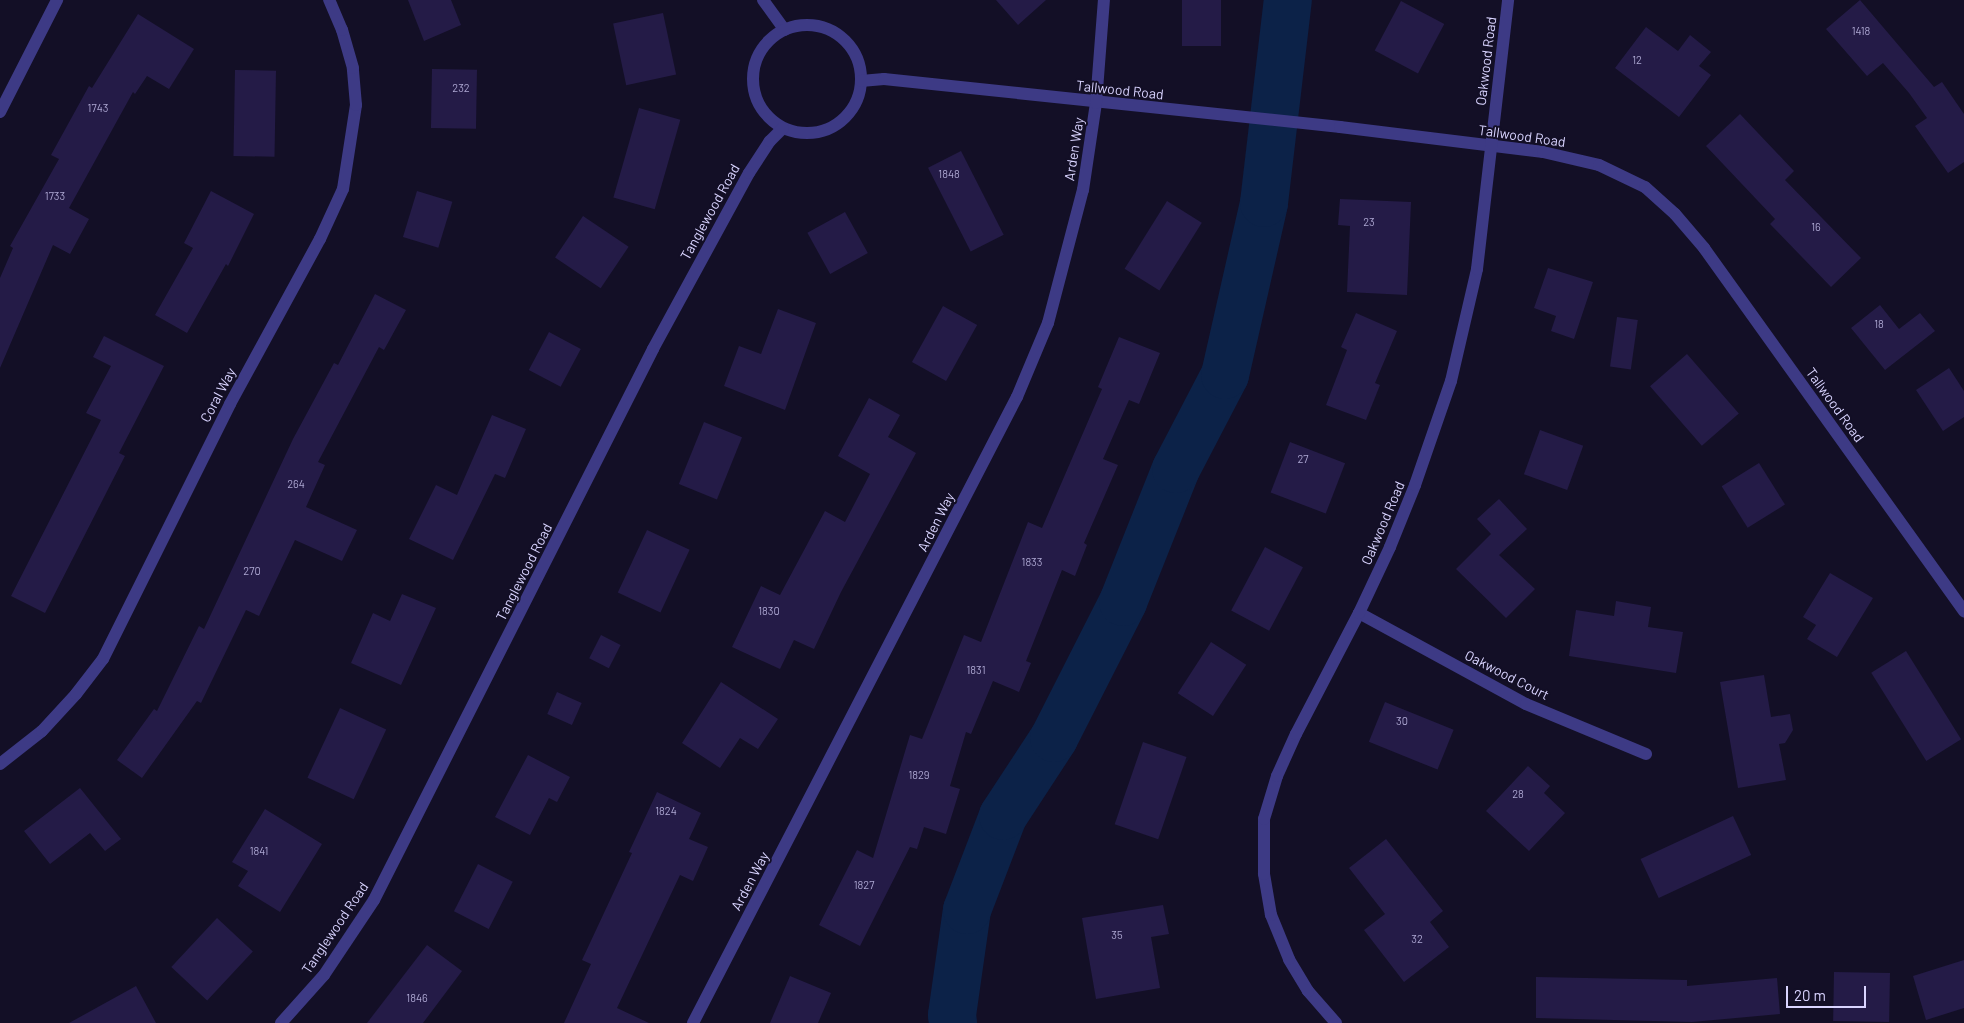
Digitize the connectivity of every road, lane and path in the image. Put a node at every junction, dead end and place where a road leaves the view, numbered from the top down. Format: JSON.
{"nodes":[{"id":1,"x":57,"y":0,"type":"edge"},
{"id":2,"x":329,"y":0,"type":"edge"},
{"id":3,"x":763,"y":0,"type":"edge"},
{"id":4,"x":1104,"y":0,"type":"edge"},
{"id":5,"x":1508,"y":0,"type":"edge"},
{"id":6,"x":785,"y":30,"type":"junction"},
{"id":7,"x":862,"y":80,"type":"junction"},
{"id":8,"x":1096,"y":103,"type":"junction"},
{"id":9,"x":0,"y":112,"type":"edge"},
{"id":10,"x":783,"y":128,"type":"junction"},
{"id":11,"x":1490,"y":146,"type":"junction"},
{"id":12,"x":1964,"y":612,"type":"edge"},
{"id":13,"x":1359,"y":613,"type":"junction"},
{"id":14,"x":1646,"y":754,"type":"dead end"},
{"id":15,"x":0,"y":764,"type":"edge"},
{"id":16,"x":281,"y":1023,"type":"edge"},
{"id":17,"x":693,"y":1023,"type":"edge"},
{"id":18,"x":1336,"y":1023,"type":"edge"}],
"edges":[{"from":1,"to":9,"type":"street"},
{"from":2,"to":15,"type":"street","name":"Coral Way"},
{"from":3,"to":6,"type":"street"},
{"from":4,"to":8,"type":"street","name":"Arden Way"},
{"from":5,"to":11,"type":"street","name":"Oakwood Road"},
{"from":6,"to":7,"type":"street"},
{"from":6,"to":10,"type":"street"},
{"from":7,"to":8,"type":"street","name":"Tallwood Road"},
{"from":7,"to":10,"type":"street"},
{"from":8,"to":11,"type":"street","name":"Tallwood Road"},
{"from":8,"to":17,"type":"street","name":"Arden Way"},
{"from":10,"to":16,"type":"street","name":"Tanglewood Road"},
{"from":11,"to":12,"type":"street","name":"Tallwood Road"},
{"from":11,"to":13,"type":"street","name":"Oakwood Road"},
{"from":13,"to":14,"type":"street","name":"Oakwood Court"},
{"from":13,"to":18,"type":"street","name":"Oakwood Road"}]}
